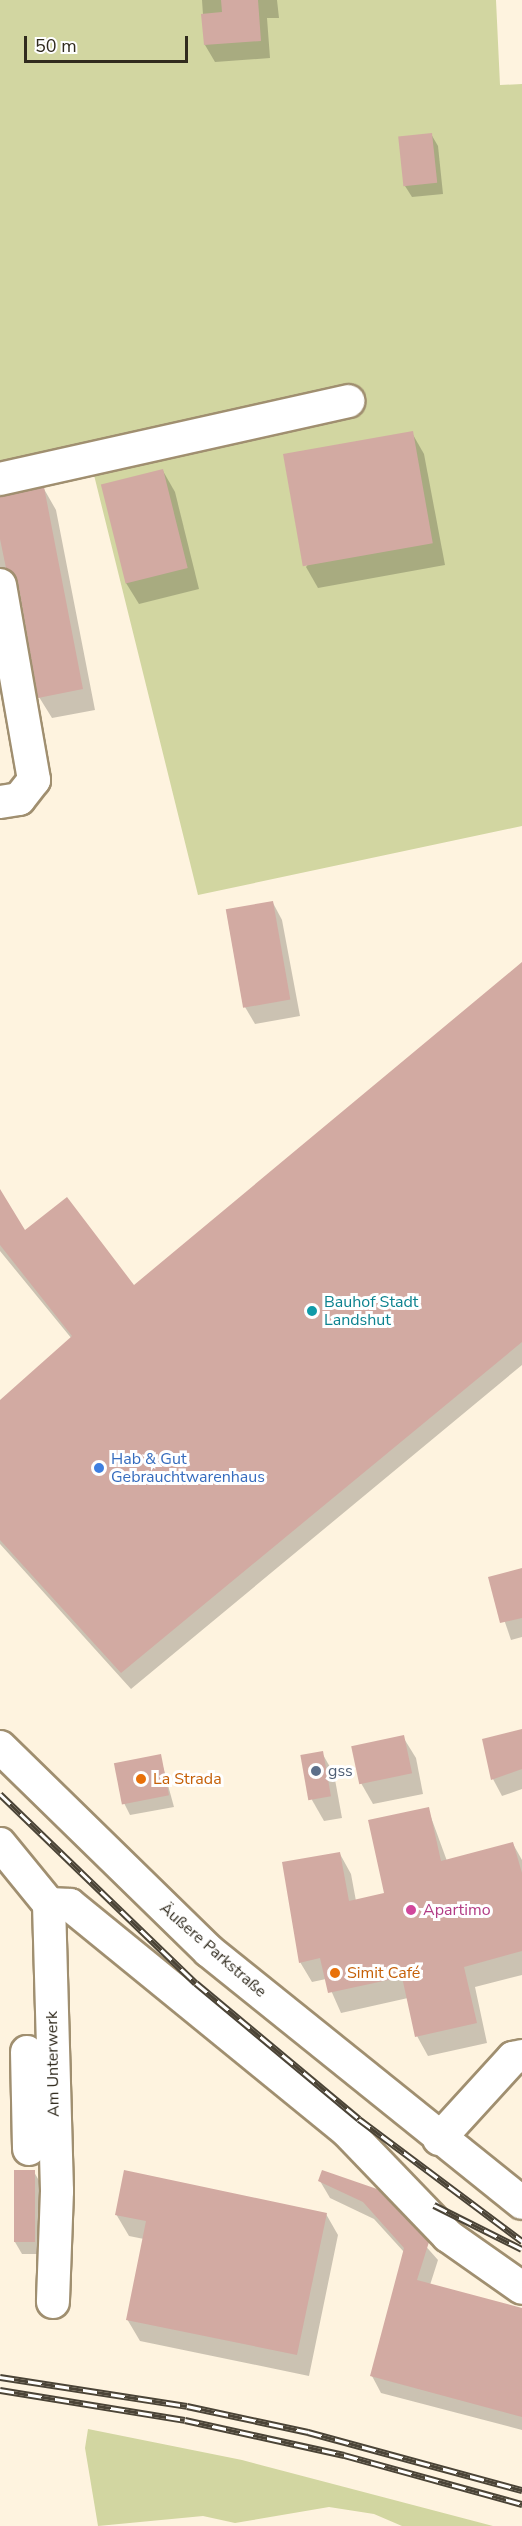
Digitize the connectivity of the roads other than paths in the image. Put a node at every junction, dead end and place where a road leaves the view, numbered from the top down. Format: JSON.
{"nodes":[{"id":1,"x":348,"y":400,"type":"dead end"},
{"id":2,"x":0,"y":479,"type":"edge"},
{"id":3,"x":0,"y":585,"type":"edge"},
{"id":4,"x":0,"y":802,"type":"edge"},
{"id":5,"x":0,"y":1746,"type":"edge"},
{"id":6,"x":0,"y":1844,"type":"edge"},
{"id":7,"x":49,"y":1904,"type":"junction"},
{"id":8,"x":27,"y":2052,"type":"dead end"},
{"id":9,"x":522,"y":2056,"type":"edge"},
{"id":10,"x":439,"y":2139,"type":"junction"},
{"id":11,"x":32,"y":2150,"type":"junction"},
{"id":12,"x":522,"y":2203,"type":"edge"},
{"id":13,"x":522,"y":2288,"type":"edge"},
{"id":14,"x":53,"y":2302,"type":"dead end"}],
"edges":[{"from":1,"to":2,"type":"street"},
{"from":3,"to":4,"type":"street"},
{"from":5,"to":10,"type":"street","name":"Äußere Parkstraße"},
{"from":6,"to":7,"type":"street"},
{"from":7,"to":11,"type":"street","name":"Am Unterwerk"},
{"from":7,"to":13,"type":"street"},
{"from":8,"to":11,"type":"street"},
{"from":9,"to":10,"type":"street"},
{"from":10,"to":12,"type":"street","name":"Äußere Parkstraße"},
{"from":11,"to":14,"type":"street","name":"Am Unterwerk"}]}
